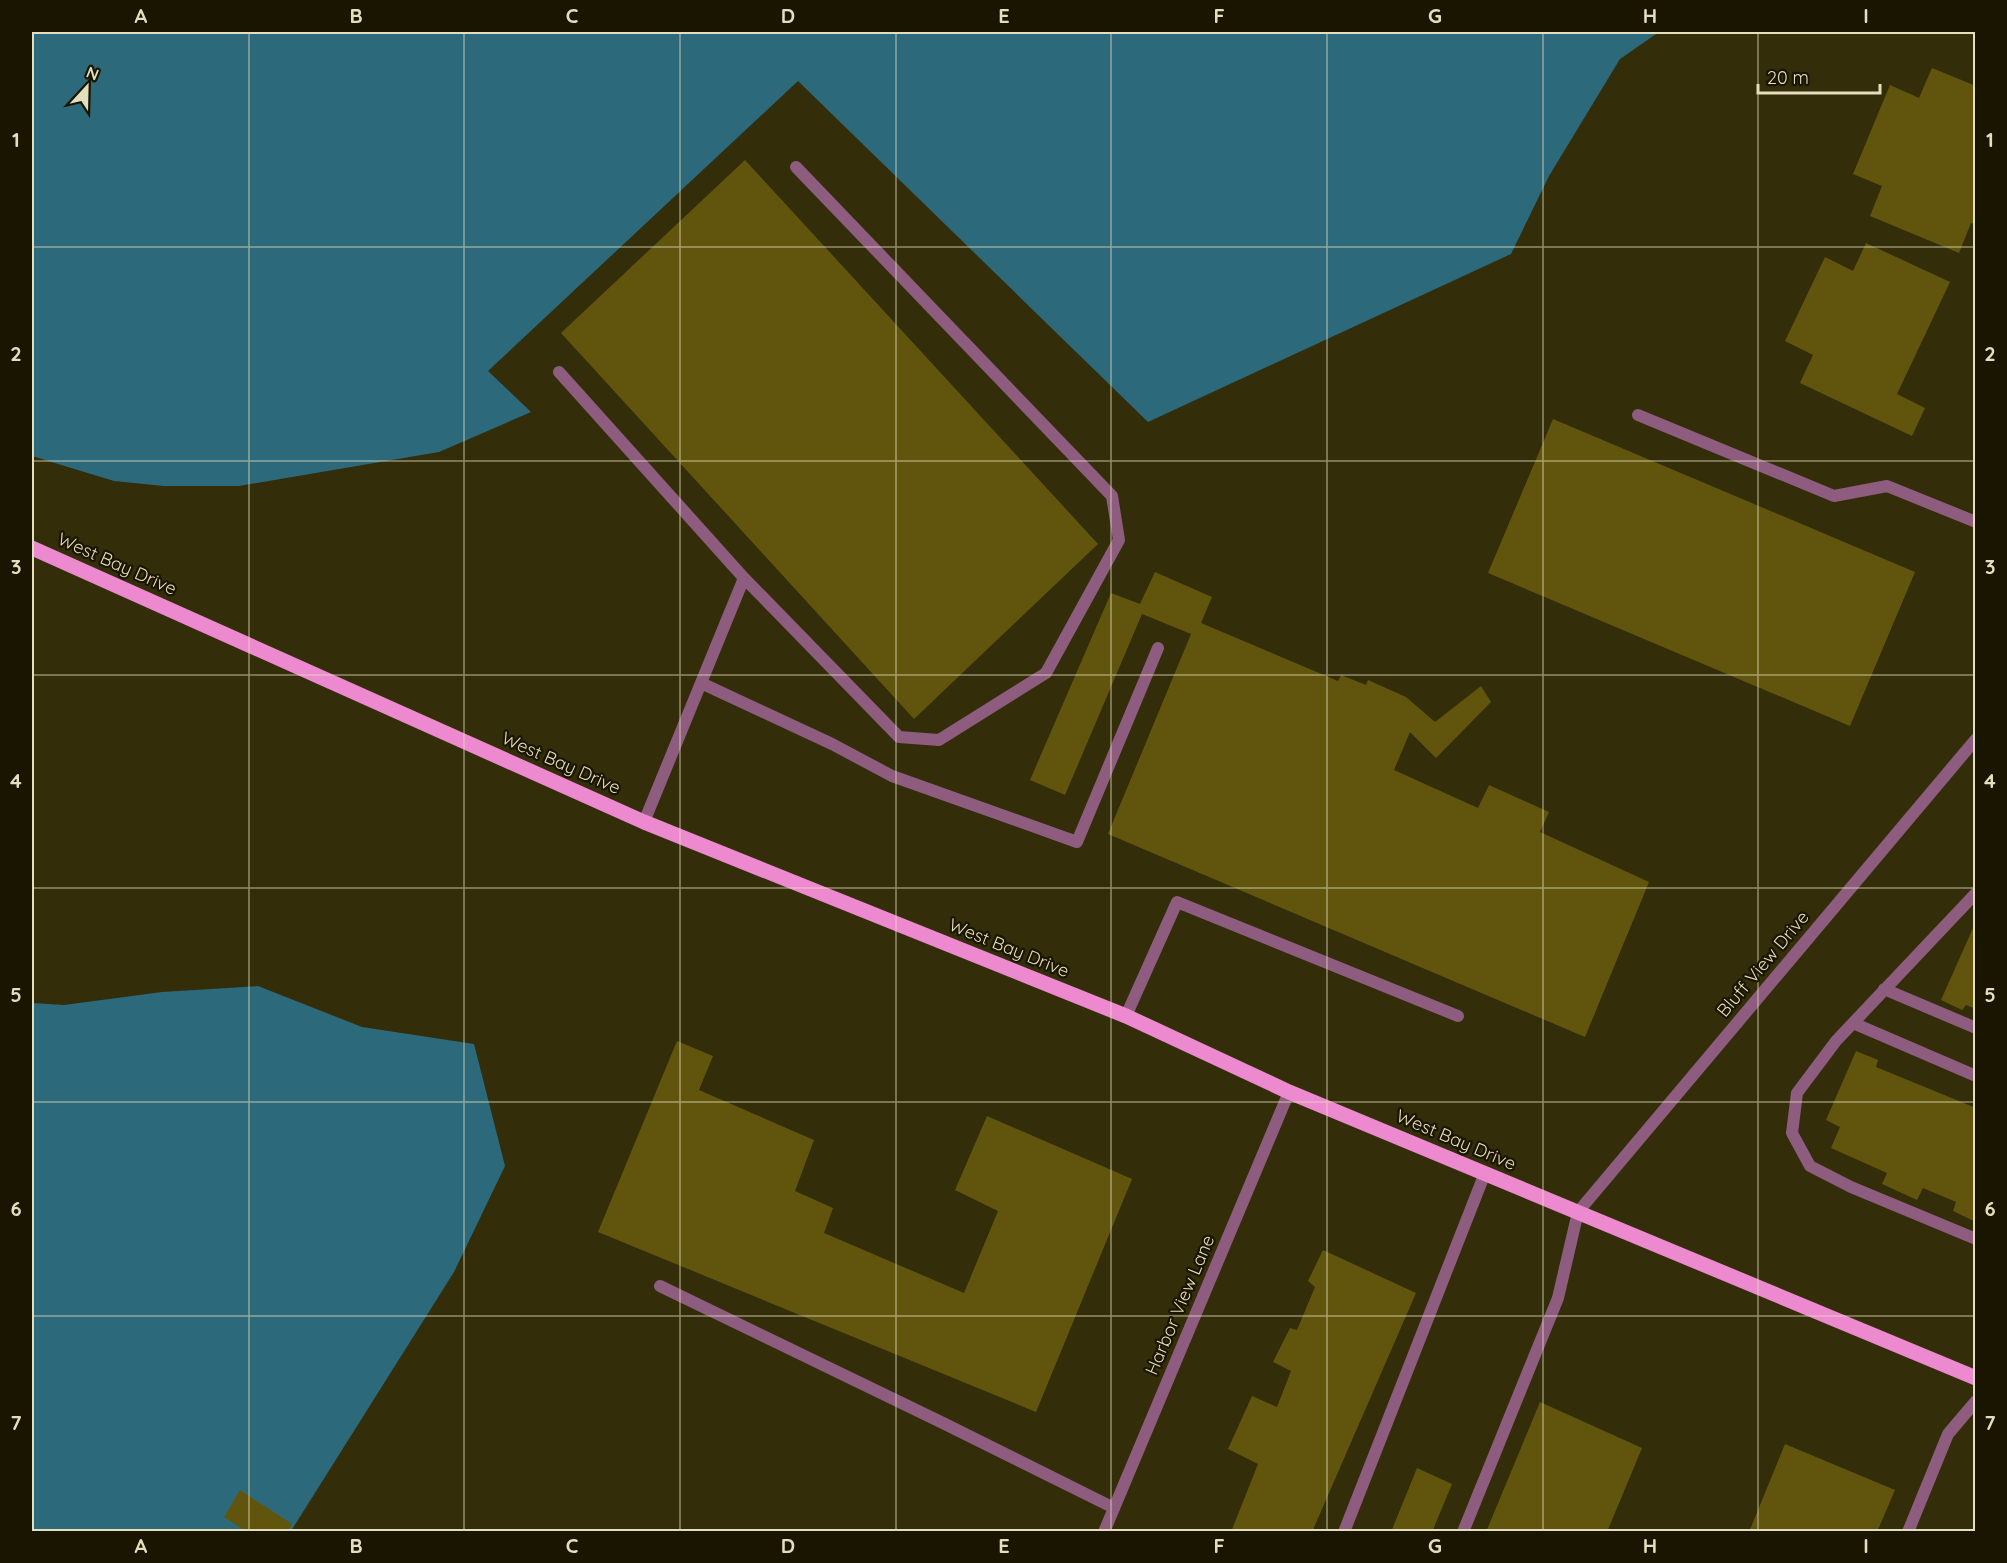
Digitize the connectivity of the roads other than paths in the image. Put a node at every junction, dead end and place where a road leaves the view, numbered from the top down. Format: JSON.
{"nodes":[{"id":1,"x":796,"y":167,"type":"dead end"},
{"id":2,"x":559,"y":372,"type":"dead end"},
{"id":3,"x":1638,"y":415,"type":"dead end"},
{"id":4,"x":1976,"y":522,"type":"edge"},
{"id":5,"x":32,"y":548,"type":"edge"},
{"id":6,"x":744,"y":578,"type":"junction"},
{"id":7,"x":1158,"y":648,"type":"dead end"},
{"id":8,"x":701,"y":683,"type":"junction"},
{"id":9,"x":1976,"y":739,"type":"edge"},
{"id":10,"x":644,"y":822,"type":"junction"},
{"id":11,"x":1976,"y":894,"type":"edge"},
{"id":12,"x":1884,"y":989,"type":"junction"},
{"id":13,"x":1126,"y":1016,"type":"junction"},
{"id":14,"x":1458,"y":1016,"type":"dead end"},
{"id":15,"x":1853,"y":1023,"type":"junction"},
{"id":16,"x":1976,"y":1028,"type":"edge"},
{"id":17,"x":1976,"y":1076,"type":"edge"},
{"id":18,"x":1289,"y":1092,"type":"junction"},
{"id":19,"x":1485,"y":1173,"type":"junction"},
{"id":20,"x":1578,"y":1212,"type":"junction"},
{"id":21,"x":1976,"y":1239,"type":"edge"},
{"id":22,"x":660,"y":1286,"type":"dead end"},
{"id":23,"x":1976,"y":1378,"type":"edge"},
{"id":24,"x":1976,"y":1401,"type":"edge"},
{"id":25,"x":1113,"y":1508,"type":"junction"},
{"id":26,"x":1104,"y":1532,"type":"edge"},
{"id":27,"x":1344,"y":1532,"type":"edge"},
{"id":28,"x":1463,"y":1532,"type":"edge"},
{"id":29,"x":1908,"y":1532,"type":"edge"}],
"edges":[{"from":1,"to":6,"type":"street"},
{"from":2,"to":6,"type":"street"},
{"from":3,"to":4,"type":"street"},
{"from":5,"to":10,"type":"main road","name":"West Bay Drive"},
{"from":6,"to":8,"type":"street"},
{"from":7,"to":8,"type":"street"},
{"from":8,"to":10,"type":"street"},
{"from":9,"to":20,"type":"street","name":"Bluff View Drive"},
{"from":10,"to":13,"type":"main road","name":"West Bay Drive"},
{"from":11,"to":12,"type":"street"},
{"from":12,"to":15,"type":"street"},
{"from":12,"to":16,"type":"street"},
{"from":13,"to":14,"type":"street"},
{"from":13,"to":18,"type":"main road","name":"West Bay Drive"},
{"from":15,"to":17,"type":"street"},
{"from":15,"to":21,"type":"street"},
{"from":18,"to":19,"type":"main road","name":"West Bay Drive"},
{"from":18,"to":25,"type":"street","name":"Harbor View Lane"},
{"from":19,"to":20,"type":"main road","name":"West Bay Drive"},
{"from":19,"to":27,"type":"street"},
{"from":20,"to":23,"type":"main road","name":"West Bay Drive"},
{"from":20,"to":28,"type":"street"},
{"from":22,"to":25,"type":"street"},
{"from":24,"to":29,"type":"street"},
{"from":25,"to":26,"type":"street","name":"Harbor View Lane"}]}
